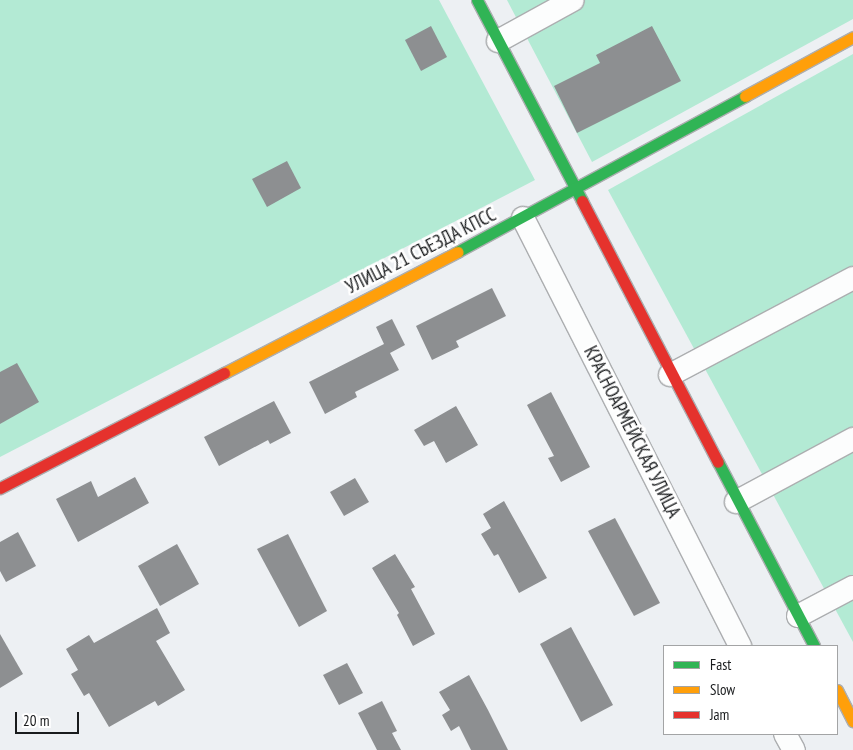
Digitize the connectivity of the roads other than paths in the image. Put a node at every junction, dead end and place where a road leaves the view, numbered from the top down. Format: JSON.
{"nodes":[{"id":1,"x":477,"y":0,"type":"edge"},
{"id":2,"x":573,"y":0,"type":"edge"},
{"id":3,"x":853,"y":37,"type":"edge"},
{"id":4,"x":498,"y":41,"type":"junction"},
{"id":5,"x":574,"y":190,"type":"junction"},
{"id":6,"x":523,"y":218,"type":"junction"},
{"id":7,"x":853,"y":278,"type":"edge"},
{"id":8,"x":670,"y":375,"type":"junction"},
{"id":9,"x":853,"y":439,"type":"edge"},
{"id":10,"x":0,"y":488,"type":"edge"},
{"id":11,"x":736,"y":502,"type":"junction"},
{"id":12,"x":853,"y":587,"type":"edge"},
{"id":13,"x":798,"y":616,"type":"junction"},
{"id":14,"x":739,"y":645,"type":"edge"},
{"id":15,"x":813,"y":645,"type":"edge"},
{"id":16,"x":838,"y":692,"type":"edge"},
{"id":17,"x":853,"y":721,"type":"edge"},
{"id":18,"x":786,"y":735,"type":"edge"},
{"id":19,"x":794,"y":750,"type":"edge"}],
"edges":[{"from":1,"to":4,"type":"street"},
{"from":2,"to":4,"type":"street"},
{"from":3,"to":5,"type":"street","name":"УЛИЦА 21 СЪЕЗДА КПСС"},
{"from":4,"to":5,"type":"street"},
{"from":5,"to":6,"type":"street","name":"УЛИЦА 21 СЪЕЗДА КПСС"},
{"from":5,"to":8,"type":"street"},
{"from":6,"to":10,"type":"street","name":"УЛИЦА 21 СЪЕЗДА КПСС"},
{"from":6,"to":14,"type":"street","name":"КРАСНОАРМЕЙСКАЯ УЛИЦА"},
{"from":7,"to":8,"type":"street"},
{"from":8,"to":11,"type":"street"},
{"from":9,"to":11,"type":"street"},
{"from":11,"to":13,"type":"street"},
{"from":12,"to":13,"type":"street"},
{"from":13,"to":15,"type":"street"},
{"from":16,"to":17,"type":"street"},
{"from":18,"to":19,"type":"street"}]}
